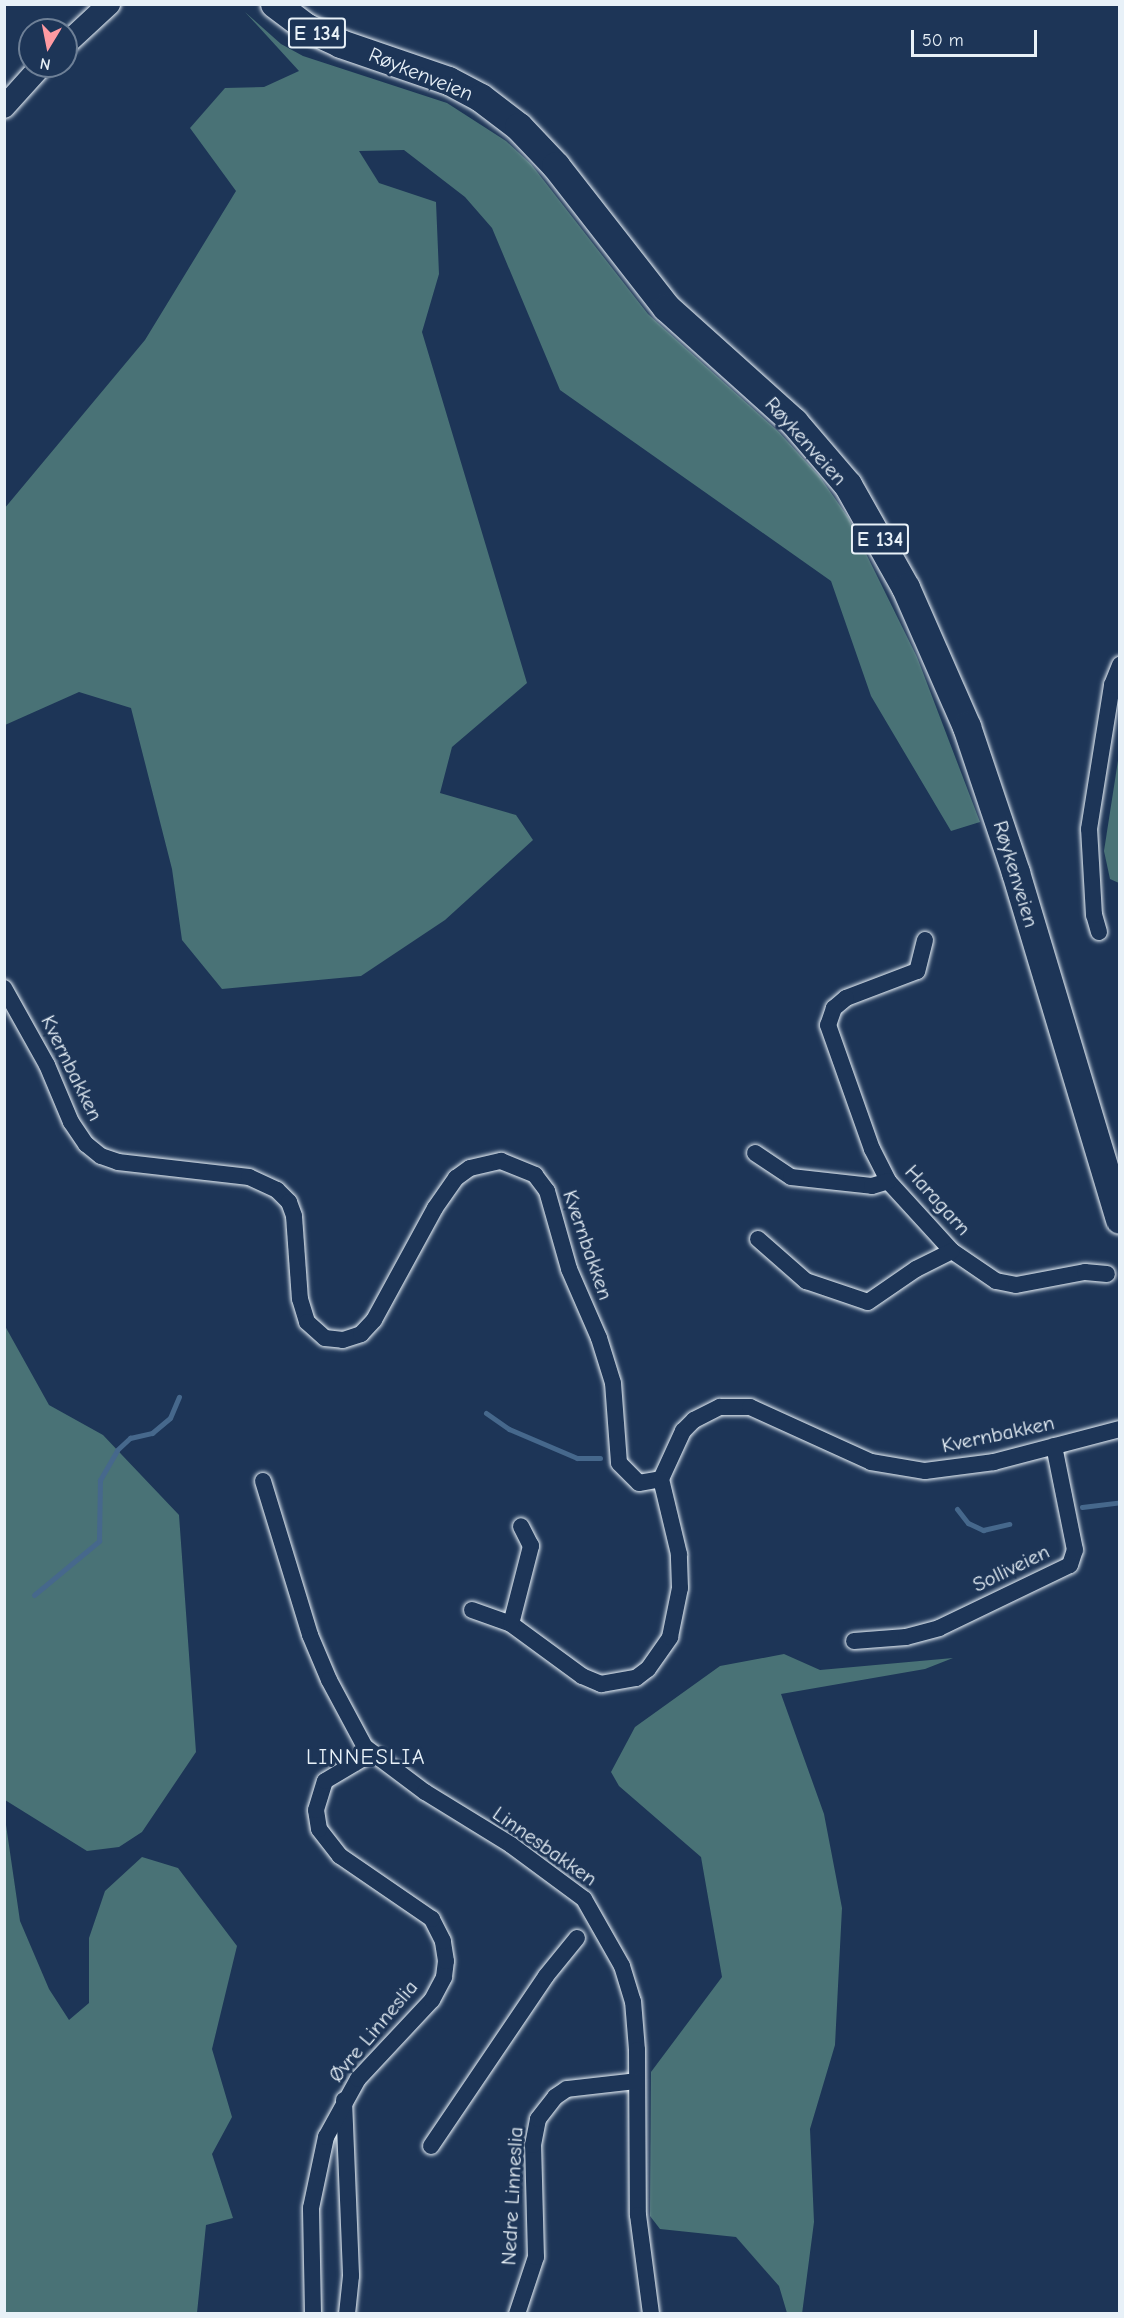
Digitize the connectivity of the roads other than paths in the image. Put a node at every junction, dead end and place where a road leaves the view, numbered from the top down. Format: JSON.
{"nodes":[{"id":1,"x":109,"y":4,"type":"edge"},
{"id":2,"x":274,"y":4,"type":"edge"},
{"id":3,"x":78,"y":33,"type":"edge"},
{"id":4,"x":30,"y":78,"type":"edge"},
{"id":5,"x":4,"y":106,"type":"edge"},
{"id":6,"x":1119,"y":664,"type":"edge"},
{"id":7,"x":1100,"y":932,"type":"dead end"},
{"id":8,"x":926,"y":940,"type":"dead end"},
{"id":9,"x":4,"y":988,"type":"edge"},
{"id":10,"x":754,"y":1153,"type":"dead end"},
{"id":11,"x":888,"y":1181,"type":"junction"},
{"id":12,"x":1118,"y":1209,"type":"edge"},
{"id":13,"x":758,"y":1239,"type":"dead end"},
{"id":14,"x":952,"y":1251,"type":"junction"},
{"id":15,"x":1107,"y":1274,"type":"dead end"},
{"id":16,"x":1119,"y":1429,"type":"edge"},
{"id":17,"x":1054,"y":1446,"type":"junction"},
{"id":18,"x":661,"y":1479,"type":"junction"},
{"id":19,"x":263,"y":1481,"type":"dead end"},
{"id":20,"x":521,"y":1526,"type":"dead end"},
{"id":21,"x":472,"y":1610,"type":"dead end"},
{"id":22,"x":511,"y":1624,"type":"junction"},
{"id":23,"x":854,"y":1641,"type":"dead end"},
{"id":24,"x":372,"y":1753,"type":"junction"},
{"id":25,"x":577,"y":1938,"type":"dead end"},
{"id":26,"x":637,"y":2081,"type":"junction"},
{"id":27,"x":344,"y":2099,"type":"junction"},
{"id":28,"x":431,"y":2146,"type":"dead end"},
{"id":29,"x":313,"y":2313,"type":"edge"},
{"id":30,"x":347,"y":2313,"type":"edge"},
{"id":31,"x":517,"y":2313,"type":"edge"},
{"id":32,"x":651,"y":2313,"type":"edge"}],
"edges":[{"from":1,"to":3,"type":"street"},
{"from":2,"to":12,"type":"highway","name":"Røykenveien","number":"E 134"},
{"from":4,"to":5,"type":"street"},
{"from":6,"to":7,"type":"street"},
{"from":8,"to":11,"type":"street","name":"Haragarn"},
{"from":9,"to":18,"type":"street","name":"Kvernbakken"},
{"from":10,"to":11,"type":"street"},
{"from":11,"to":14,"type":"street","name":"Haragarn"},
{"from":13,"to":14,"type":"street"},
{"from":14,"to":15,"type":"street","name":"Haragarn"},
{"from":16,"to":17,"type":"street","name":"Kvernbakken"},
{"from":17,"to":18,"type":"street","name":"Kvernbakken"},
{"from":17,"to":23,"type":"street","name":"Solliveien"},
{"from":18,"to":22,"type":"street"},
{"from":19,"to":24,"type":"street","name":"Linnesbakken"},
{"from":20,"to":22,"type":"street"},
{"from":21,"to":22,"type":"street"},
{"from":24,"to":26,"type":"street","name":"Linnesbakken"},
{"from":24,"to":27,"type":"street","name":"Øvre Linneslia"},
{"from":25,"to":28,"type":"street"},
{"from":26,"to":31,"type":"street","name":"Nedre Linneslia"},
{"from":26,"to":32,"type":"street","name":"Linnesbakken"},
{"from":27,"to":29,"type":"street","name":"Øvre Linneslia"},
{"from":27,"to":30,"type":"street"}]}
